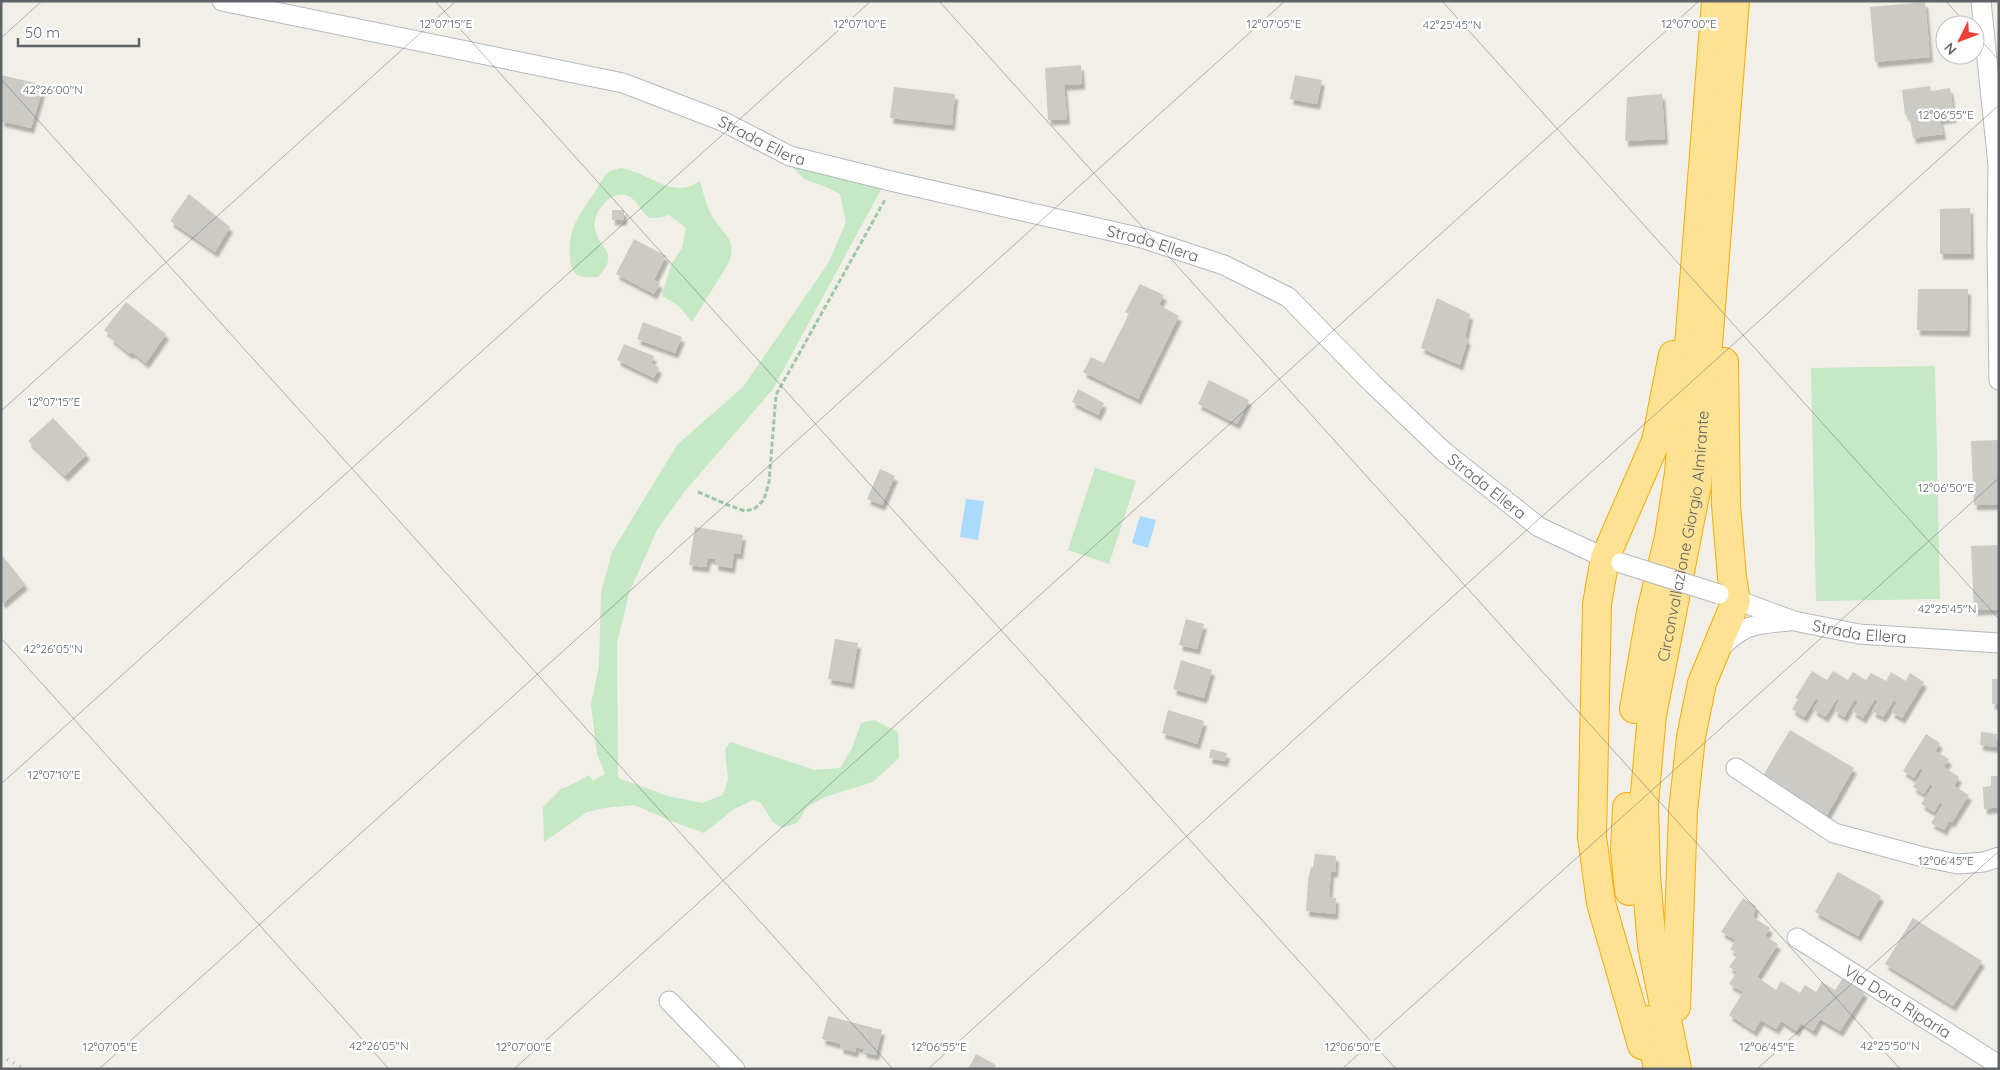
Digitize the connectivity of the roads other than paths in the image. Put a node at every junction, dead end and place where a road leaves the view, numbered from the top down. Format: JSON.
{"nodes":[{"id":1,"x":222,"y":1,"type":"edge"},
{"id":2,"x":1716,"y":1,"type":"edge"},
{"id":3,"x":1735,"y":1,"type":"edge"},
{"id":4,"x":1981,"y":1,"type":"edge"},
{"id":5,"x":1996,"y":112,"type":"edge"},
{"id":6,"x":1704,"y":276,"type":"junction"},
{"id":7,"x":1999,"y":380,"type":"edge"},
{"id":8,"x":1613,"y":561,"type":"junction"},
{"id":9,"x":1727,"y":597,"type":"junction"},
{"id":10,"x":1794,"y":621,"type":"junction"},
{"id":11,"x":1999,"y":643,"type":"edge"},
{"id":12,"x":1715,"y":653,"type":"junction"},
{"id":13,"x":1736,"y":768,"type":"dead end"},
{"id":14,"x":1999,"y":857,"type":"edge"},
{"id":15,"x":1797,"y":938,"type":"dead end"},
{"id":16,"x":669,"y":1001,"type":"dead end"},
{"id":17,"x":1999,"y":1065,"type":"edge"},
{"id":18,"x":1666,"y":1066,"type":"edge"},
{"id":19,"x":735,"y":1069,"type":"edge"}],
"edges":[{"from":1,"to":8,"type":"street","name":"Strada Ellera"},
{"from":2,"to":6,"type":"highway","name":"Circonvallazione Giorgio Almirante"},
{"from":3,"to":6,"type":"highway","name":"Circonvallazione Giorgio Almirante"},
{"from":4,"to":5,"type":"street"},
{"from":5,"to":7,"type":"street"},
{"from":6,"to":8,"type":"highway"},
{"from":6,"to":9,"type":"highway"},
{"from":6,"to":18,"type":"highway","name":"Circonvallazione Giorgio Almirante"},
{"from":8,"to":9,"type":"street","name":"Strada Ellera","bridge":true},
{"from":8,"to":18,"type":"highway"},
{"from":9,"to":10,"type":"street","name":"Strada Ellera"},
{"from":9,"to":12,"type":"highway"},
{"from":10,"to":11,"type":"street","name":"Strada Ellera"},
{"from":10,"to":12,"type":"street"},
{"from":12,"to":18,"type":"highway"},
{"from":13,"to":14,"type":"street"},
{"from":15,"to":17,"type":"street","name":"Via Dora Riparia"},
{"from":16,"to":19,"type":"street"}]}
